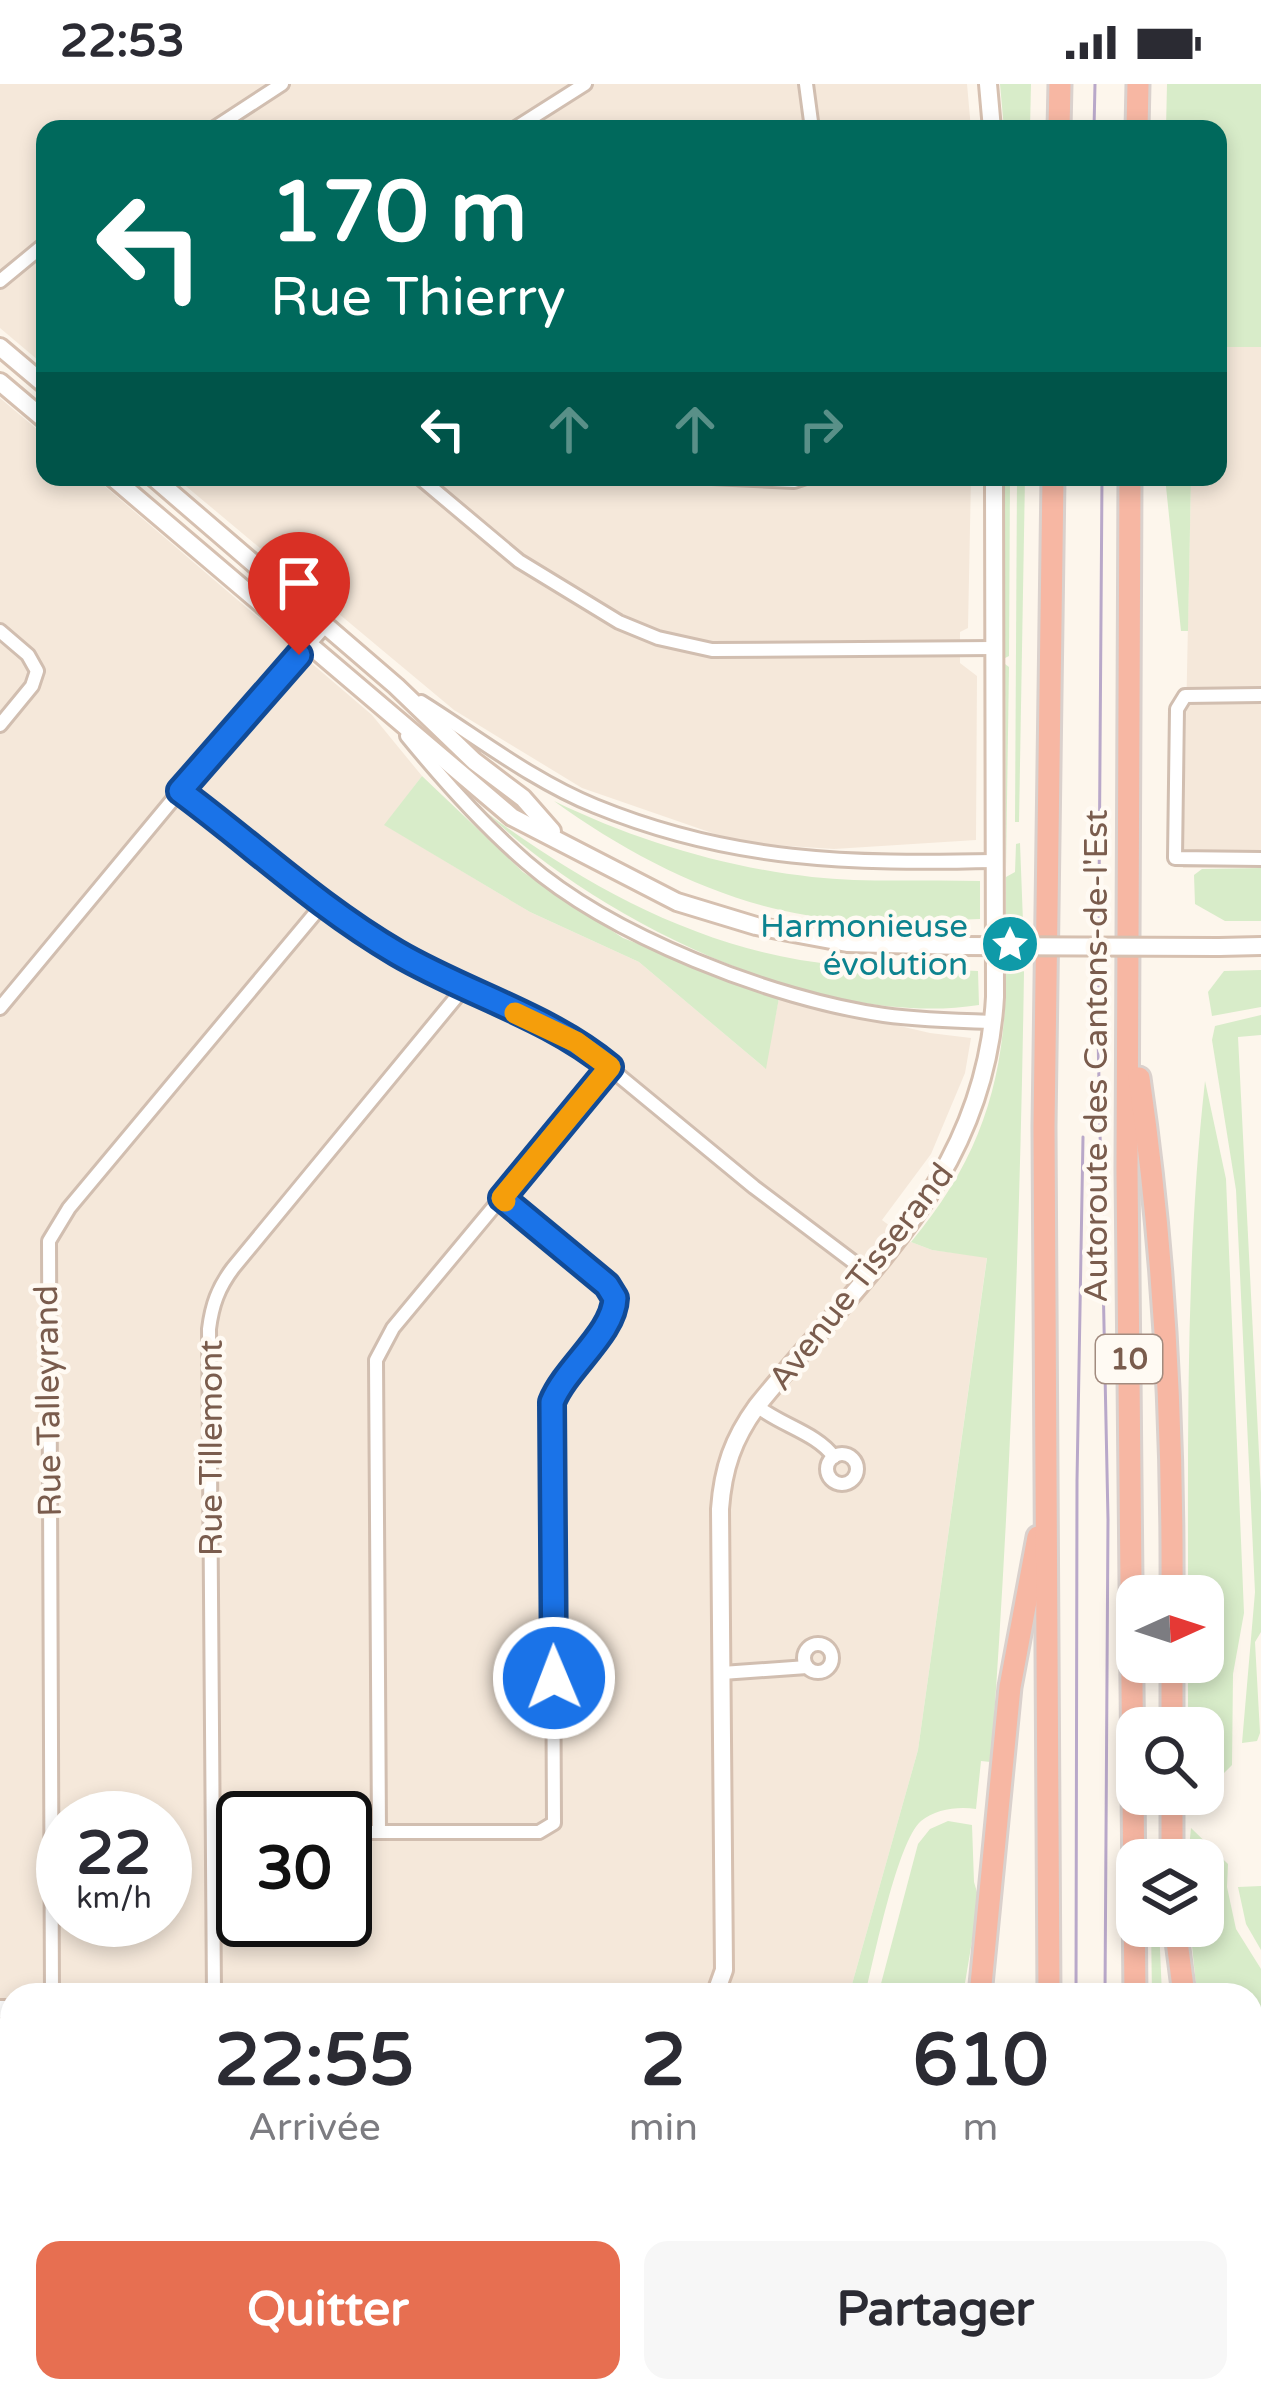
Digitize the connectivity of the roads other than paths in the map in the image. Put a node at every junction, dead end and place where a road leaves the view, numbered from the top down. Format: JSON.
{"nodes":[{"id":1,"x":282,"y":84,"type":"edge"},
{"id":2,"x":585,"y":84,"type":"edge"},
{"id":3,"x":806,"y":84,"type":"edge"},
{"id":4,"x":988,"y":84,"type":"edge"},
{"id":5,"x":1060,"y":84,"type":"edge"},
{"id":6,"x":1138,"y":84,"type":"edge"},
{"id":7,"x":227,"y":120,"type":"edge"},
{"id":8,"x":528,"y":120,"type":"edge"},
{"id":9,"x":811,"y":120,"type":"edge"},
{"id":10,"x":991,"y":120,"type":"edge"},
{"id":11,"x":1059,"y":120,"type":"edge"},
{"id":12,"x":1137,"y":120,"type":"edge"},
{"id":13,"x":36,"y":251,"type":"edge"},
{"id":14,"x":0,"y":281,"type":"edge"},
{"id":15,"x":0,"y":347,"type":"edge"},
{"id":16,"x":36,"y":378,"type":"edge"},
{"id":17,"x":0,"y":382,"type":"edge"},
{"id":18,"x":36,"y":412,"type":"edge"},
{"id":19,"x":123,"y":486,"type":"edge"},
{"id":20,"x":164,"y":486,"type":"edge"},
{"id":21,"x":430,"y":486,"type":"edge"},
{"id":22,"x":994,"y":486,"type":"edge"},
{"id":23,"x":1053,"y":486,"type":"edge"},
{"id":24,"x":1130,"y":486,"type":"edge"},
{"id":25,"x":326,"y":625,"type":"junction"},
{"id":26,"x":0,"y":631,"type":"edge"},
{"id":27,"x":310,"y":643,"type":"junction"},
{"id":28,"x":994,"y":648,"type":"junction"},
{"id":29,"x":396,"y":686,"type":"junction"},
{"id":30,"x":1261,"y":695,"type":"edge"},
{"id":31,"x":387,"y":711,"type":"junction"},
{"id":32,"x":0,"y":725,"type":"edge"},
{"id":33,"x":180,"y":791,"type":"junction"},
{"id":34,"x":556,"y":837,"type":"junction"},
{"id":35,"x":1261,"y":859,"type":"edge"},
{"id":36,"x":995,"y":861,"type":"junction"},
{"id":37,"x":322,"y":905,"type":"junction"},
{"id":38,"x":1261,"y":946,"type":"edge"},
{"id":39,"x":464,"y":989,"type":"junction"},
{"id":40,"x":1129,"y":1006,"type":"junction"},
{"id":41,"x":0,"y":1008,"type":"edge"},
{"id":42,"x":994,"y":1022,"type":"junction"},
{"id":43,"x":610,"y":1067,"type":"junction"},
{"id":44,"x":502,"y":1198,"type":"junction"},
{"id":45,"x":868,"y":1273,"type":"junction"},
{"id":46,"x":757,"y":1406,"type":"junction"},
{"id":47,"x":834,"y":1457,"type":"dead end"},
{"id":48,"x":1048,"y":1483,"type":"junction"},
{"id":49,"x":1172,"y":1575,"type":"edge"},
{"id":50,"x":807,"y":1667,"type":"dead end"},
{"id":51,"x":722,"y":1673,"type":"junction"},
{"id":52,"x":372,"y":1832,"type":"edge"},
{"id":53,"x":379,"y":1832,"type":"junction"},
{"id":54,"x":213,"y":1833,"type":"junction"},
{"id":55,"x":216,"y":1833,"type":"edge"},
{"id":56,"x":1174,"y":1947,"type":"edge"},
{"id":57,"x":1177,"y":1947,"type":"edge"},
{"id":58,"x":52,"y":1983,"type":"edge"},
{"id":59,"x":214,"y":1983,"type":"edge"},
{"id":60,"x":720,"y":1983,"type":"edge"},
{"id":61,"x":981,"y":1983,"type":"edge"},
{"id":62,"x":1048,"y":1983,"type":"edge"},
{"id":63,"x":1135,"y":1983,"type":"edge"},
{"id":64,"x":1173,"y":1983,"type":"edge"},
{"id":65,"x":1182,"y":1983,"type":"edge"}],
"edges":[{"from":1,"to":7,"type":"street"},
{"from":2,"to":8,"type":"street"},
{"from":3,"to":9,"type":"street"},
{"from":4,"to":10,"type":"street"},
{"from":5,"to":11,"type":"highway"},
{"from":6,"to":12,"type":"highway"},
{"from":13,"to":14,"type":"street"},
{"from":15,"to":16,"type":"street"},
{"from":17,"to":18,"type":"street"},
{"from":19,"to":27,"type":"street"},
{"from":20,"to":25,"type":"street"},
{"from":21,"to":28,"type":"street"},
{"from":22,"to":28,"type":"street","name":"Avenue Tisserand"},
{"from":23,"to":48,"type":"highway","name":"Autoroute des Cantons-de-l'Est","number":"10"},
{"from":24,"to":40,"type":"highway","name":"Autoroute des Cantons-de-l'Est","number":"10"},
{"from":25,"to":27,"type":"street"},
{"from":25,"to":29,"type":"street"},
{"from":26,"to":32,"type":"street"},
{"from":27,"to":31,"type":"street"},
{"from":27,"to":33,"type":"street"},
{"from":28,"to":36,"type":"street","name":"Avenue Tisserand"},
{"from":29,"to":34,"type":"street"},
{"from":29,"to":36,"type":"street"},
{"from":30,"to":35,"type":"street"},
{"from":31,"to":34,"type":"street"},
{"from":31,"to":42,"type":"street"},
{"from":33,"to":37,"type":"street"},
{"from":33,"to":41,"type":"street"},
{"from":34,"to":38,"type":"street","bridge":true},
{"from":36,"to":42,"type":"street","name":"Avenue Tisserand"},
{"from":37,"to":39,"type":"street"},
{"from":37,"to":58,"type":"street","name":"Rue Talleyrand"},
{"from":39,"to":43,"type":"street"},
{"from":39,"to":54,"type":"street","name":"Rue Tillemont"},
{"from":40,"to":49,"type":"highway"},
{"from":40,"to":63,"type":"highway","name":"Autoroute des Cantons-de-l'Est","number":"10"},
{"from":42,"to":45,"type":"street","name":"Avenue Tisserand"},
{"from":43,"to":44,"type":"street"},
{"from":43,"to":45,"type":"street"},
{"from":44,"to":53,"type":"street"},
{"from":44,"to":53,"type":"street"},
{"from":45,"to":46,"type":"street","name":"Avenue Tisserand"},
{"from":46,"to":47,"type":"street"},
{"from":46,"to":51,"type":"street","name":"Avenue Tisserand"},
{"from":48,"to":61,"type":"highway"},
{"from":48,"to":62,"type":"highway","name":"Autoroute des Cantons-de-l'Est","number":"10"},
{"from":50,"to":51,"type":"street"},
{"from":51,"to":60,"type":"street","name":"Avenue Tisserand"},
{"from":52,"to":53,"type":"street"},
{"from":54,"to":55,"type":"street"},
{"from":54,"to":59,"type":"street","name":"Rue Tillemont"},
{"from":56,"to":64,"type":"highway"},
{"from":57,"to":65,"type":"highway"}]}
